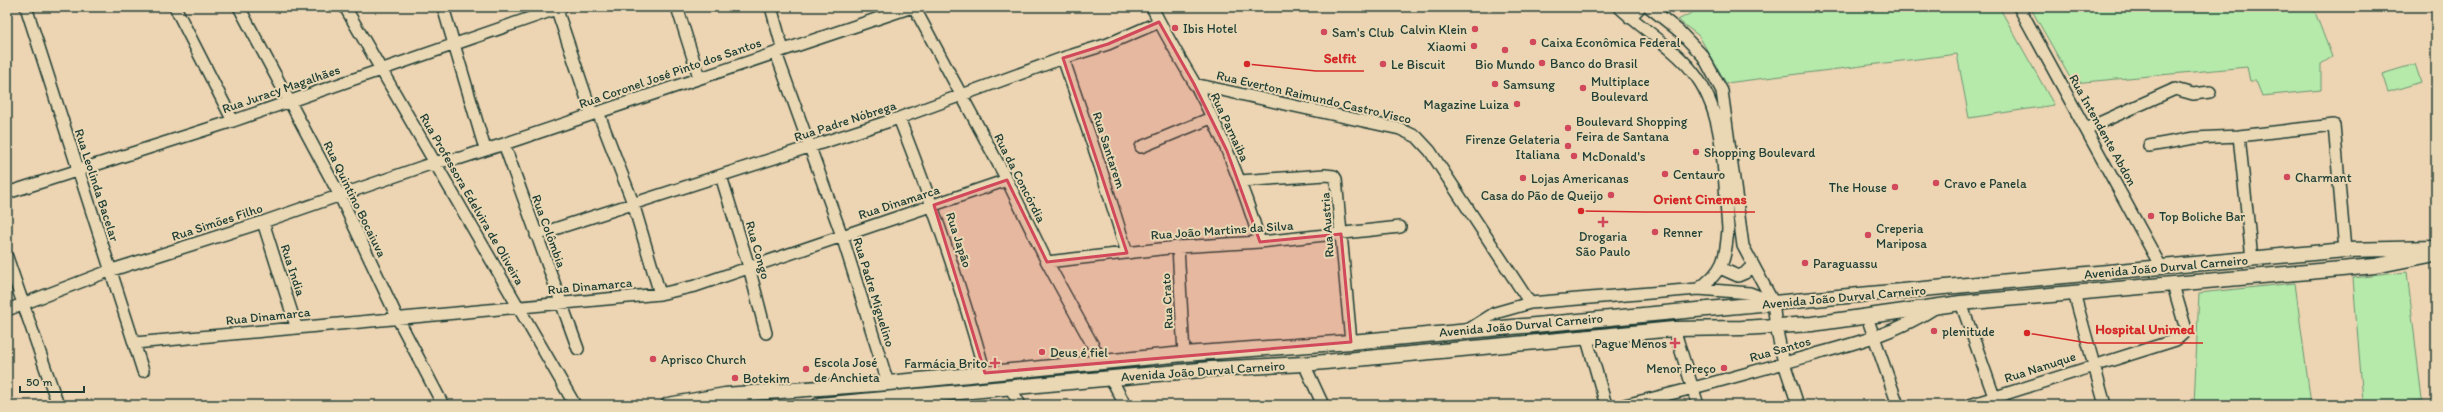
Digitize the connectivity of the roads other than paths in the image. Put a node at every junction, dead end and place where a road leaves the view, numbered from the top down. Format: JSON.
{"nodes":[{"id":1,"x":26,"y":7,"type":"edge"},
{"id":2,"x":174,"y":7,"type":"edge"},
{"id":3,"x":239,"y":7,"type":"edge"},
{"id":4,"x":346,"y":7,"type":"edge"},
{"id":5,"x":443,"y":7,"type":"edge"},
{"id":6,"x":677,"y":7,"type":"edge"},
{"id":7,"x":771,"y":7,"type":"edge"},
{"id":8,"x":913,"y":7,"type":"edge"},
{"id":9,"x":1152,"y":7,"type":"edge"},
{"id":10,"x":1619,"y":7,"type":"edge"},
{"id":11,"x":1640,"y":7,"type":"edge"},
{"id":12,"x":1649,"y":7,"type":"edge"},
{"id":13,"x":2019,"y":7,"type":"edge"},
{"id":14,"x":558,"y":8,"type":"edge"},
{"id":15,"x":1630,"y":18,"type":"junction"},
{"id":16,"x":1159,"y":22,"type":"junction"},
{"id":17,"x":454,"y":45,"type":"junction"},
{"id":18,"x":779,"y":51,"type":"junction"},
{"id":19,"x":1063,"y":58,"type":"junction"},
{"id":20,"x":382,"y":69,"type":"junction"},
{"id":21,"x":699,"y":78,"type":"junction"},
{"id":22,"x":1194,"y":84,"type":"junction"},
{"id":23,"x":2210,"y":92,"type":"dead end"},
{"id":24,"x":961,"y":96,"type":"junction"},
{"id":25,"x":290,"y":102,"type":"junction"},
{"id":26,"x":595,"y":113,"type":"junction"},
{"id":27,"x":900,"y":118,"type":"junction"},
{"id":28,"x":1211,"y":118,"type":"junction"},
{"id":29,"x":233,"y":121,"type":"junction"},
{"id":30,"x":2086,"y":129,"type":"junction"},
{"id":31,"x":2239,"y":136,"type":"junction"},
{"id":32,"x":504,"y":144,"type":"junction"},
{"id":33,"x":2149,"y":146,"type":"dead end"},
{"id":34,"x":1141,"y":147,"type":"dead end"},
{"id":35,"x":809,"y":148,"type":"junction"},
{"id":36,"x":486,"y":149,"type":"junction"},
{"id":37,"x":436,"y":162,"type":"junction"},
{"id":38,"x":76,"y":170,"type":"junction"},
{"id":39,"x":721,"y":176,"type":"junction"},
{"id":40,"x":1008,"y":180,"type":"junction"},
{"id":41,"x":1240,"y":181,"type":"junction"},
{"id":42,"x":7,"y":193,"type":"edge"},
{"id":43,"x":339,"y":194,"type":"junction"},
{"id":44,"x":633,"y":203,"type":"junction"},
{"id":45,"x":934,"y":205,"type":"junction"},
{"id":46,"x":263,"y":222,"type":"junction"},
{"id":47,"x":1400,"y":227,"type":"dead end"},
{"id":48,"x":1340,"y":234,"type":"junction"},
{"id":49,"x":536,"y":235,"type":"junction"},
{"id":50,"x":842,"y":236,"type":"junction"},
{"id":51,"x":2436,"y":239,"type":"edge"},
{"id":52,"x":1260,"y":242,"type":"junction"},
{"id":53,"x":1178,"y":246,"type":"junction"},
{"id":54,"x":2436,"y":248,"type":"edge"},
{"id":55,"x":2345,"y":250,"type":"junction"},
{"id":56,"x":2374,"y":250,"type":"junction"},
{"id":57,"x":1127,"y":252,"type":"junction"},
{"id":58,"x":2436,"y":254,"type":"edge"},
{"id":59,"x":7,"y":257,"type":"edge"},
{"id":60,"x":2252,"y":259,"type":"junction"},
{"id":61,"x":1047,"y":262,"type":"junction"},
{"id":62,"x":2436,"y":262,"type":"edge"},
{"id":63,"x":1753,"y":265,"type":"junction"},
{"id":64,"x":2375,"y":266,"type":"junction"},
{"id":65,"x":749,"y":267,"type":"junction"},
{"id":66,"x":2161,"y":267,"type":"junction"},
{"id":67,"x":1720,"y":268,"type":"junction"},
{"id":68,"x":109,"y":271,"type":"junction"},
{"id":69,"x":2173,"y":285,"type":"junction"},
{"id":70,"x":1698,"y":288,"type":"junction"},
{"id":71,"x":2074,"y":293,"type":"junction"},
{"id":72,"x":660,"y":294,"type":"junction"},
{"id":73,"x":22,"y":302,"type":"junction"},
{"id":74,"x":1773,"y":302,"type":"junction"},
{"id":75,"x":560,"y":303,"type":"junction"},
{"id":76,"x":1530,"y":303,"type":"junction"},
{"id":77,"x":1961,"y":303,"type":"junction"},
{"id":78,"x":1938,"y":306,"type":"junction"},
{"id":79,"x":518,"y":308,"type":"junction"},
{"id":80,"x":7,"y":310,"type":"edge"},
{"id":81,"x":398,"y":317,"type":"junction"},
{"id":82,"x":1867,"y":317,"type":"junction"},
{"id":83,"x":296,"y":326,"type":"junction"},
{"id":84,"x":1776,"y":327,"type":"junction"},
{"id":85,"x":1674,"y":329,"type":"junction"},
{"id":86,"x":1468,"y":330,"type":"junction"},
{"id":87,"x":766,"y":333,"type":"dead end"},
{"id":88,"x":1586,"y":336,"type":"junction"},
{"id":89,"x":1873,"y":338,"type":"junction"},
{"id":90,"x":135,"y":342,"type":"junction"},
{"id":91,"x":1351,"y":342,"type":"junction"},
{"id":92,"x":578,"y":349,"type":"dead end"},
{"id":93,"x":1184,"y":354,"type":"junction"},
{"id":94,"x":1102,"y":362,"type":"junction"},
{"id":95,"x":1784,"y":363,"type":"junction"},
{"id":96,"x":1304,"y":364,"type":"junction"},
{"id":97,"x":2093,"y":365,"type":"junction"},
{"id":98,"x":143,"y":371,"type":"dead end"},
{"id":99,"x":985,"y":373,"type":"junction"},
{"id":100,"x":1111,"y":378,"type":"junction"},
{"id":101,"x":888,"y":383,"type":"junction"},
{"id":102,"x":1010,"y":387,"type":"junction"},
{"id":103,"x":1693,"y":390,"type":"junction"},
{"id":104,"x":725,"y":395,"type":"junction"},
{"id":105,"x":912,"y":400,"type":"edge"},
{"id":106,"x":1995,"y":401,"type":"edge"},
{"id":107,"x":688,"y":404,"type":"edge"},
{"id":108,"x":58,"y":405,"type":"edge"},
{"id":109,"x":443,"y":405,"type":"edge"},
{"id":110,"x":574,"y":405,"type":"edge"},
{"id":111,"x":668,"y":405,"type":"edge"},
{"id":112,"x":713,"y":405,"type":"edge"},
{"id":113,"x":819,"y":405,"type":"edge"},
{"id":114,"x":1020,"y":405,"type":"edge"},
{"id":115,"x":1125,"y":405,"type":"edge"},
{"id":116,"x":1323,"y":405,"type":"edge"},
{"id":117,"x":1606,"y":405,"type":"edge"},
{"id":118,"x":1624,"y":405,"type":"edge"},
{"id":119,"x":1698,"y":405,"type":"edge"},
{"id":120,"x":1798,"y":405,"type":"edge"},
{"id":121,"x":1898,"y":405,"type":"edge"},
{"id":122,"x":1970,"y":405,"type":"edge"},
{"id":123,"x":2105,"y":405,"type":"edge"}],
"edges":[{"from":1,"to":38,"type":"street","name":"Rua Leolinda Bacelar"},
{"from":2,"to":29,"type":"street"},
{"from":3,"to":25,"type":"street","name":"Rua Quintino Bocaiuva"},
{"from":4,"to":20,"type":"street","name":"Rua Professora Edelvira de Oliveira"},
{"from":5,"to":17,"type":"street"},
{"from":6,"to":21,"type":"street"},
{"from":7,"to":18,"type":"street","name":"Rua Padre Miguelino"},
{"from":8,"to":18,"type":"street","name":"Rua Coronel José Pinto dos Santos"},
{"from":8,"to":24,"type":"street","name":"Rua da Concórdia"},
{"from":9,"to":16,"type":"street","name":"Rua Parnaiba"},
{"from":10,"to":15,"type":"street"},
{"from":11,"to":15,"type":"street"},
{"from":12,"to":63,"type":"street"},
{"from":13,"to":30,"type":"street","name":"Rua Intendente Abdon"},
{"from":14,"to":17,"type":"street","name":"Rua Juracy Magalhães"},
{"from":14,"to":26,"type":"street"},
{"from":15,"to":67,"type":"street"},
{"from":16,"to":19,"type":"street","name":"Rua Padre Nóbrega"},
{"from":16,"to":22,"type":"street","name":"Rua Parnaiba"},
{"from":17,"to":20,"type":"street","name":"Rua Juracy Magalhães"},
{"from":17,"to":36,"type":"street"},
{"from":18,"to":21,"type":"street","name":"Rua Coronel José Pinto dos Santos"},
{"from":18,"to":35,"type":"street","name":"Rua Padre Miguelino"},
{"from":19,"to":24,"type":"street","name":"Rua Padre Nóbrega"},
{"from":19,"to":57,"type":"street","name":"Rua Santarem"},
{"from":20,"to":25,"type":"street","name":"Rua Juracy Magalhães"},
{"from":20,"to":37,"type":"street","name":"Rua Professora Edelvira de Oliveira"},
{"from":21,"to":26,"type":"street","name":"Rua Coronel José Pinto dos Santos"},
{"from":22,"to":28,"type":"street","name":"Rua Parnaiba"},
{"from":22,"to":76,"type":"street","name":"Rua Everton Raimundo Castro Visco"},
{"from":23,"to":30,"type":"street"},
{"from":24,"to":27,"type":"street","name":"Rua Padre Nóbrega"},
{"from":24,"to":40,"type":"street","name":"Rua da Concórdia"},
{"from":25,"to":29,"type":"street","name":"Rua Juracy Magalhães"},
{"from":25,"to":43,"type":"street","name":"Rua Quintino Bocaiuva"},
{"from":26,"to":32,"type":"street","name":"Rua Coronel José Pinto dos Santos"},
{"from":26,"to":44,"type":"street"},
{"from":27,"to":35,"type":"street","name":"Rua Padre Nóbrega"},
{"from":27,"to":45,"type":"street","name":"Rua Japão"},
{"from":28,"to":34,"type":"street"},
{"from":28,"to":41,"type":"street","name":"Rua Parnaiba"},
{"from":29,"to":38,"type":"street","name":"Rua Juracy Magalhães"},
{"from":30,"to":66,"type":"street","name":"Rua Intendente Abdon"},
{"from":31,"to":33,"type":"street"},
{"from":31,"to":55,"type":"street"},
{"from":31,"to":60,"type":"street"},
{"from":32,"to":36,"type":"street","name":"Rua Coronel José Pinto dos Santos"},
{"from":32,"to":49,"type":"street","name":"Rua Colômbia"},
{"from":35,"to":39,"type":"street","name":"Rua Padre Nóbrega"},
{"from":35,"to":50,"type":"street","name":"Rua Padre Miguelino"},
{"from":36,"to":37,"type":"street","name":"Rua Coronel José Pinto dos Santos"},
{"from":37,"to":43,"type":"street","name":"Rua Simões Filho"},
{"from":37,"to":79,"type":"street","name":"Rua Professora Edelvira de Oliveira"},
{"from":38,"to":42,"type":"street","name":"Rua Juracy Magalhães"},
{"from":38,"to":68,"type":"street","name":"Rua Leolinda Bacelar"},
{"from":39,"to":44,"type":"street","name":"Rua Padre Nóbrega"},
{"from":39,"to":65,"type":"street","name":"Rua Congo"},
{"from":40,"to":45,"type":"street","name":"Rua Dinamarca"},
{"from":40,"to":61,"type":"street","name":"Rua da Concórdia"},
{"from":41,"to":48,"type":"street","name":"Rua Austria"},
{"from":41,"to":52,"type":"street","name":"Rua Parnaiba"},
{"from":43,"to":46,"type":"street","name":"Rua Simões Filho"},
{"from":43,"to":81,"type":"street","name":"Rua Quintino Bocaiuva"},
{"from":44,"to":49,"type":"street","name":"Rua Padre Nóbrega"},
{"from":44,"to":72,"type":"street"},
{"from":45,"to":50,"type":"street","name":"Rua Dinamarca"},
{"from":45,"to":99,"type":"street","name":"Rua Japão"},
{"from":46,"to":68,"type":"street","name":"Rua Simões Filho"},
{"from":46,"to":83,"type":"street","name":"Rua India"},
{"from":47,"to":48,"type":"street","name":"Rua João Martins da Silva"},
{"from":48,"to":52,"type":"street","name":"Rua João Martins da Silva"},
{"from":48,"to":91,"type":"street","name":"Rua Austria"},
{"from":49,"to":75,"type":"street","name":"Rua Colômbia"},
{"from":50,"to":65,"type":"street","name":"Rua Dinamarca"},
{"from":50,"to":101,"type":"street","name":"Rua Padre Miguelino"},
{"from":51,"to":56,"type":"main road","name":"Avenida João Durval Carneiro"},
{"from":52,"to":53,"type":"street","name":"Rua João Martins da Silva"},
{"from":53,"to":57,"type":"street","name":"Rua João Martins da Silva"},
{"from":53,"to":93,"type":"street","name":"Rua Crato"},
{"from":54,"to":56,"type":"main road","name":"Avenida João Durval Carneiro"},
{"from":55,"to":56,"type":"main road","name":"Avenida João Durval Carneiro"},
{"from":55,"to":60,"type":"main road","name":"Avenida João Durval Carneiro"},
{"from":57,"to":61,"type":"street","name":"Rua João Martins da Silva"},
{"from":58,"to":64,"type":"main road","name":"Avenida João Durval Carneiro"},
{"from":59,"to":73,"type":"street"},
{"from":60,"to":66,"type":"main road","name":"Avenida João Durval Carneiro"},
{"from":61,"to":94,"type":"street","name":"Rua da Concórdia"},
{"from":62,"to":64,"type":"main road","name":"Avenida João Durval Carneiro"},
{"from":63,"to":67,"type":"street"},
{"from":63,"to":74,"type":"street"},
{"from":64,"to":69,"type":"main road","name":"Avenida João Durval Carneiro"},
{"from":65,"to":72,"type":"street","name":"Rua Dinamarca"},
{"from":65,"to":87,"type":"street","name":"Rua Congo"},
{"from":66,"to":74,"type":"main road","name":"Avenida João Durval Carneiro"},
{"from":67,"to":70,"type":"street"},
{"from":68,"to":73,"type":"street","name":"Rua Simões Filho"},
{"from":68,"to":90,"type":"street","name":"Rua Leolinda Bacelar"},
{"from":69,"to":71,"type":"main road","name":"Avenida João Durval Carneiro"},
{"from":69,"to":97,"type":"street","name":"Rua Nanuque"},
{"from":70,"to":74,"type":"street"},
{"from":70,"to":76,"type":"street"},
{"from":71,"to":77,"type":"main road","name":"Avenida João Durval Carneiro"},
{"from":71,"to":97,"type":"street"},
{"from":72,"to":75,"type":"street","name":"Rua Dinamarca"},
{"from":73,"to":80,"type":"street","name":"Rua Simões Filho"},
{"from":73,"to":108,"type":"street"},
{"from":74,"to":84,"type":"street"},
{"from":74,"to":86,"type":"main road","name":"Avenida João Durval Carneiro"},
{"from":75,"to":79,"type":"street","name":"Rua Dinamarca"},
{"from":75,"to":92,"type":"street","name":"Rua Colômbia"},
{"from":76,"to":86,"type":"street"},
{"from":77,"to":78,"type":"main road","name":"Avenida João Durval Carneiro"},
{"from":77,"to":106,"type":"street"},
{"from":78,"to":82,"type":"main road","name":"Avenida João Durval Carneiro"},
{"from":78,"to":89,"type":"street","name":"Rua Santos"},
{"from":79,"to":81,"type":"street","name":"Rua Dinamarca"},
{"from":79,"to":110,"type":"street","name":"Rua Professora Edelvira de Oliveira"},
{"from":81,"to":83,"type":"street","name":"Rua Dinamarca"},
{"from":81,"to":109,"type":"street","name":"Rua Quintino Bocaiuva"},
{"from":82,"to":84,"type":"main road","name":"Avenida João Durval Carneiro"},
{"from":82,"to":89,"type":"street"},
{"from":83,"to":90,"type":"street","name":"Rua Dinamarca"},
{"from":84,"to":85,"type":"main road","name":"Avenida João Durval Carneiro"},
{"from":84,"to":95,"type":"street"},
{"from":85,"to":88,"type":"main road","name":"Avenida João Durval Carneiro"},
{"from":85,"to":103,"type":"street"},
{"from":86,"to":91,"type":"main road","name":"Avenida João Durval Carneiro"},
{"from":88,"to":96,"type":"main road","name":"Avenida João Durval Carneiro"},
{"from":88,"to":117,"type":"street"},
{"from":89,"to":95,"type":"street","name":"Rua Santos"},
{"from":89,"to":121,"type":"street"},
{"from":90,"to":98,"type":"street","name":"Rua Leolinda Bacelar"},
{"from":91,"to":93,"type":"main road","name":"Avenida João Durval Carneiro"},
{"from":93,"to":94,"type":"main road","name":"Avenida João Durval Carneiro"},
{"from":94,"to":99,"type":"main road","name":"Avenida João Durval Carneiro"},
{"from":95,"to":103,"type":"street","name":"Rua Santos"},
{"from":95,"to":120,"type":"street"},
{"from":96,"to":100,"type":"main road","name":"Avenida João Durval Carneiro"},
{"from":96,"to":116,"type":"street"},
{"from":97,"to":106,"type":"street","name":"Rua Nanuque"},
{"from":97,"to":123,"type":"street"},
{"from":99,"to":101,"type":"main road","name":"Avenida João Durval Carneiro"},
{"from":100,"to":102,"type":"main road","name":"Avenida João Durval Carneiro"},
{"from":100,"to":115,"type":"street"},
{"from":101,"to":104,"type":"main road","name":"Avenida João Durval Carneiro"},
{"from":102,"to":105,"type":"main road","name":"Avenida João Durval Carneiro"},
{"from":102,"to":114,"type":"street"},
{"from":103,"to":118,"type":"street","name":"Rua Santos"},
{"from":103,"to":119,"type":"street"},
{"from":104,"to":107,"type":"main road","name":"Avenida João Durval Carneiro"},
{"from":104,"to":112,"type":"main road"},
{"from":105,"to":113,"type":"main road","name":"Avenida João Durval Carneiro"},
{"from":106,"to":122,"type":"street","name":"Rua Nanuque"},
{"from":107,"to":111,"type":"main road","name":"Avenida João Durval Carneiro"}]}
